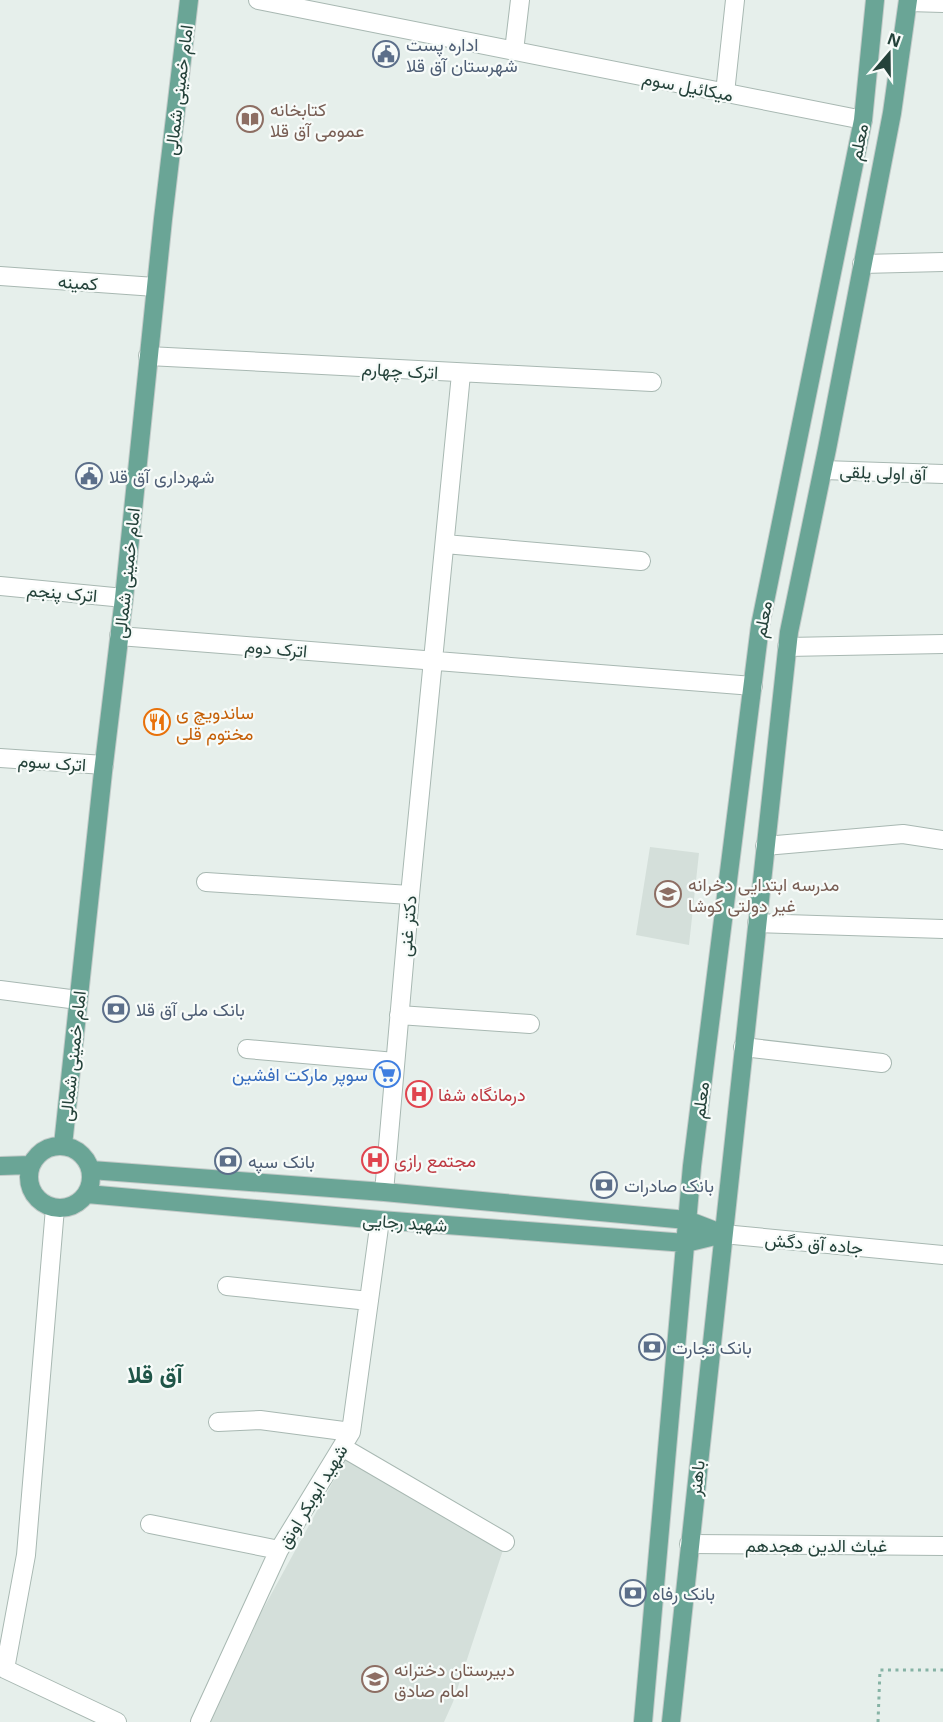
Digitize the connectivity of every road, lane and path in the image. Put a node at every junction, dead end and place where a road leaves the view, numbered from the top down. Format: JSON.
{"nodes":[{"id":1,"x":189,"y":0,"type":"edge"},
{"id":2,"x":258,"y":0,"type":"edge"},
{"id":3,"x":520,"y":0,"type":"edge"},
{"id":4,"x":735,"y":0,"type":"edge"},
{"id":5,"x":874,"y":0,"type":"edge"},
{"id":6,"x":908,"y":1,"type":"edge"},
{"id":7,"x":943,"y":3,"type":"edge"},
{"id":8,"x":514,"y":51,"type":"junction"},
{"id":9,"x":725,"y":93,"type":"junction"},
{"id":10,"x":863,"y":120,"type":"junction"},
{"id":11,"x":943,"y":262,"type":"edge"},
{"id":12,"x":862,"y":264,"type":"junction"},
{"id":13,"x":0,"y":276,"type":"edge"},
{"id":14,"x":155,"y":287,"type":"junction"},
{"id":15,"x":148,"y":356,"type":"junction"},
{"id":16,"x":461,"y":374,"type":"junction"},
{"id":17,"x":652,"y":382,"type":"dead end"},
{"id":18,"x":823,"y":470,"type":"junction"},
{"id":19,"x":943,"y":474,"type":"edge"},
{"id":20,"x":445,"y":544,"type":"junction"},
{"id":21,"x":641,"y":561,"type":"dead end"},
{"id":22,"x":0,"y":586,"type":"edge"},
{"id":23,"x":124,"y":598,"type":"junction"},
{"id":24,"x":760,"y":626,"type":"junction"},
{"id":25,"x":119,"y":636,"type":"junction"},
{"id":26,"x":788,"y":640,"type":"junction"},
{"id":27,"x":943,"y":644,"type":"edge"},
{"id":28,"x":433,"y":661,"type":"junction"},
{"id":29,"x":753,"y":686,"type":"junction"},
{"id":30,"x":0,"y":758,"type":"edge"},
{"id":31,"x":104,"y":765,"type":"junction"},
{"id":32,"x":943,"y":840,"type":"edge"},
{"id":33,"x":765,"y":846,"type":"junction"},
{"id":34,"x":206,"y":882,"type":"dead end"},
{"id":35,"x":410,"y":895,"type":"junction"},
{"id":36,"x":757,"y":923,"type":"junction"},
{"id":37,"x":943,"y":930,"type":"edge"},
{"id":38,"x":0,"y":990,"type":"edge"},
{"id":39,"x":78,"y":1000,"type":"junction"},
{"id":40,"x":399,"y":1015,"type":"junction"},
{"id":41,"x":530,"y":1024,"type":"dead end"},
{"id":42,"x":743,"y":1047,"type":"junction"},
{"id":43,"x":247,"y":1050,"type":"dead end"},
{"id":44,"x":395,"y":1062,"type":"junction"},
{"id":45,"x":882,"y":1063,"type":"dead end"},
{"id":46,"x":63,"y":1145,"type":"junction"},
{"id":47,"x":0,"y":1166,"type":"edge"},
{"id":48,"x":31,"y":1166,"type":"junction"},
{"id":49,"x":91,"y":1170,"type":"junction"},
{"id":50,"x":384,"y":1192,"type":"junction"},
{"id":51,"x":87,"y":1194,"type":"junction"},
{"id":52,"x":55,"y":1208,"type":"junction"},
{"id":53,"x":380,"y":1220,"type":"junction"},
{"id":54,"x":687,"y":1220,"type":"junction"},
{"id":55,"x":723,"y":1234,"type":"junction"},
{"id":56,"x":686,"y":1243,"type":"junction"},
{"id":57,"x":943,"y":1255,"type":"edge"},
{"id":58,"x":227,"y":1286,"type":"dead end"},
{"id":59,"x":369,"y":1301,"type":"junction"},
{"id":60,"x":218,"y":1422,"type":"dead end"},
{"id":61,"x":346,"y":1440,"type":"junction"},
{"id":62,"x":150,"y":1524,"type":"dead end"},
{"id":63,"x":505,"y":1542,"type":"dead end"},
{"id":64,"x":689,"y":1544,"type":"junction"},
{"id":65,"x":943,"y":1546,"type":"edge"},
{"id":66,"x":279,"y":1550,"type":"junction"},
{"id":67,"x":5,"y":1642,"type":"edge"},
{"id":68,"x":943,"y":1670,"type":"edge"},
{"id":69,"x":117,"y":1722,"type":"edge"},
{"id":70,"x":200,"y":1722,"type":"edge"},
{"id":71,"x":644,"y":1722,"type":"edge"},
{"id":72,"x":671,"y":1722,"type":"edge"},
{"id":73,"x":878,"y":1722,"type":"edge"}],
"edges":[{"from":1,"to":14,"type":"main road","name":"امام خمینی شمالی"},
{"from":2,"to":8,"type":"street","name":"میکائیل سوم"},
{"from":3,"to":8,"type":"street"},
{"from":4,"to":9,"type":"street"},
{"from":5,"to":10,"type":"main road","name":"معلم"},
{"from":6,"to":7,"type":"street"},
{"from":6,"to":12,"type":"main road","name":"معلم"},
{"from":8,"to":9,"type":"street","name":"میکائیل سوم"},
{"from":9,"to":10,"type":"street","name":"میکائیل سوم"},
{"from":10,"to":24,"type":"main road","name":"معلم"},
{"from":11,"to":12,"type":"street"},
{"from":12,"to":18,"type":"main road","name":"معلم"},
{"from":13,"to":14,"type":"street","name":"کمینه"},
{"from":14,"to":15,"type":"main road","name":"امام خمینی شمالی"},
{"from":15,"to":16,"type":"street","name":"اترک چهارم"},
{"from":15,"to":23,"type":"main road","name":"امام خمینی شمالی"},
{"from":16,"to":17,"type":"street","name":"اترک چهارم"},
{"from":16,"to":20,"type":"street","name":"دکتر غنی"},
{"from":18,"to":19,"type":"street","name":"آق اولی یلقی"},
{"from":18,"to":26,"type":"main road","name":"معلم"},
{"from":20,"to":21,"type":"street"},
{"from":20,"to":28,"type":"street","name":"دکتر غنی"},
{"from":22,"to":23,"type":"street","name":"اترک پنجم"},
{"from":23,"to":25,"type":"main road","name":"امام خمینی شمالی"},
{"from":24,"to":26,"type":"main road"},
{"from":24,"to":29,"type":"main road","name":"معلم"},
{"from":25,"to":28,"type":"street","name":"اترک دوم"},
{"from":25,"to":31,"type":"main road","name":"امام خمینی شمالی"},
{"from":26,"to":27,"type":"street"},
{"from":26,"to":33,"type":"main road","name":"معلم"},
{"from":28,"to":29,"type":"street","name":"اترک دوم"},
{"from":28,"to":35,"type":"street","name":"دکتر غنی"},
{"from":29,"to":54,"type":"main road","name":"معلم"},
{"from":30,"to":31,"type":"street","name":"اترک سوم"},
{"from":31,"to":39,"type":"main road","name":"امام خمینی شمالی"},
{"from":32,"to":33,"type":"street"},
{"from":33,"to":36,"type":"main road","name":"معلم"},
{"from":34,"to":35,"type":"street"},
{"from":35,"to":40,"type":"street","name":"دکتر غنی"},
{"from":36,"to":37,"type":"street"},
{"from":36,"to":42,"type":"main road","name":"معلم"},
{"from":38,"to":39,"type":"street"},
{"from":39,"to":46,"type":"main road","name":"امام خمینی شمالی"},
{"from":40,"to":41,"type":"street"},
{"from":40,"to":44,"type":"street","name":"دکتر غنی"},
{"from":42,"to":45,"type":"street"},
{"from":42,"to":55,"type":"main road","name":"معلم"},
{"from":43,"to":44,"type":"street"},
{"from":44,"to":50,"type":"street","name":"دکتر غنی"},
{"from":46,"to":48,"type":"main road"},
{"from":46,"to":49,"type":"main road"},
{"from":47,"to":48,"type":"main road"},
{"from":48,"to":52,"type":"main road"},
{"from":49,"to":50,"type":"main road","name":"شهید رجایی"},
{"from":49,"to":51,"type":"main road"},
{"from":50,"to":54,"type":"main road","name":"شهید رجایی"},
{"from":51,"to":52,"type":"main road"},
{"from":51,"to":53,"type":"main road","name":"شهید رجایی"},
{"from":52,"to":67,"type":"street"},
{"from":53,"to":56,"type":"main road","name":"شهید رجایی"},
{"from":53,"to":59,"type":"street","name":"شهید ابوبکر اونق"},
{"from":54,"to":55,"type":"main road","name":"جاده آق دگش"},
{"from":54,"to":56,"type":"main road","name":"معلم"},
{"from":55,"to":56,"type":"main road","name":"شهید رجایی"},
{"from":55,"to":57,"type":"street","name":"جاده آق دگش"},
{"from":55,"to":64,"type":"main road","name":"باهنر"},
{"from":56,"to":71,"type":"main road","name":"باهنر"},
{"from":58,"to":59,"type":"street"},
{"from":59,"to":61,"type":"street","name":"شهید ابوبکر اونق"},
{"from":60,"to":61,"type":"street"},
{"from":61,"to":63,"type":"street"},
{"from":61,"to":66,"type":"street","name":"شهید ابوبکر اونق"},
{"from":62,"to":66,"type":"street"},
{"from":64,"to":65,"type":"street","name":"غیاث الدین هجدهم"},
{"from":64,"to":72,"type":"main road","name":"باهنر"},
{"from":66,"to":70,"type":"street","name":"شهید ابوبکر اونق"},
{"from":67,"to":69,"type":"street"},
{"from":68,"to":73,"type":"path"}]}
